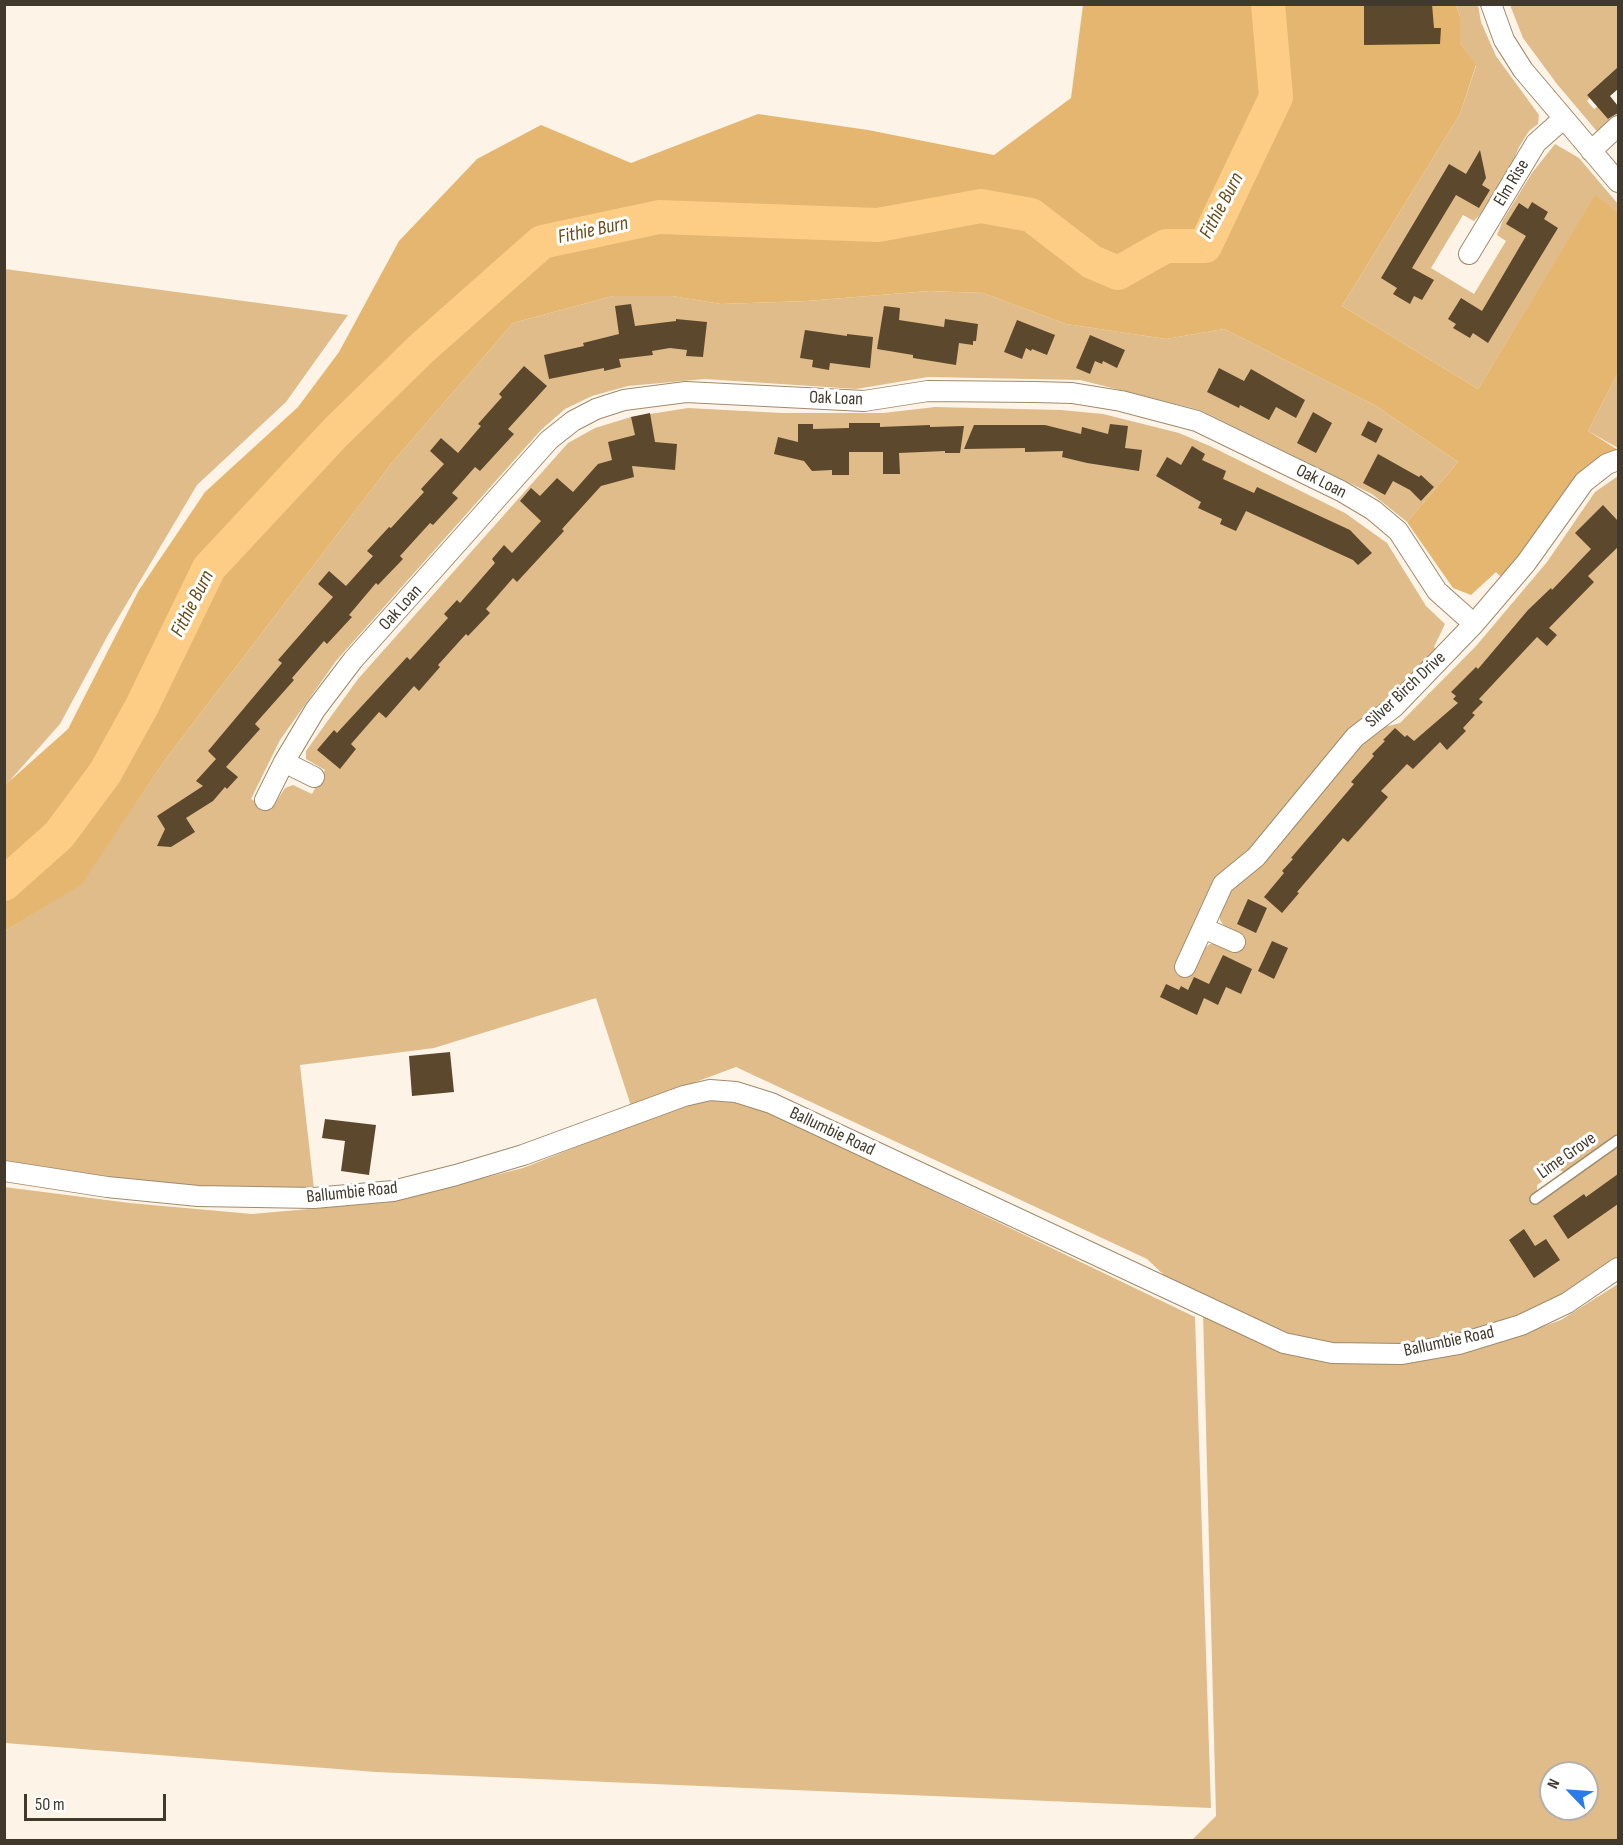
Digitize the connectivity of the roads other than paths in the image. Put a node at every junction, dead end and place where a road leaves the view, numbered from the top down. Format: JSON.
{"nodes":[{"id":1,"x":1491,"y":4,"type":"edge"},
{"id":2,"x":1563,"y":119,"type":"junction"},
{"id":3,"x":1618,"y":126,"type":"edge"},
{"id":4,"x":1591,"y":151,"type":"junction"},
{"id":5,"x":1618,"y":182,"type":"edge"},
{"id":6,"x":1469,"y":254,"type":"dead end"},
{"id":7,"x":1618,"y":460,"type":"edge"},
{"id":8,"x":1474,"y":624,"type":"junction"},
{"id":9,"x":284,"y":762,"type":"junction"},
{"id":10,"x":314,"y":777,"type":"dead end"},
{"id":11,"x":264,"y":800,"type":"dead end"},
{"id":12,"x":1203,"y":928,"type":"junction"},
{"id":13,"x":1235,"y":942,"type":"dead end"},
{"id":14,"x":1185,"y":967,"type":"dead end"},
{"id":15,"x":1618,"y":1140,"type":"edge"},
{"id":16,"x":4,"y":1171,"type":"edge"},
{"id":17,"x":1535,"y":1199,"type":"dead end"},
{"id":18,"x":1618,"y":1268,"type":"edge"}],
"edges":[{"from":1,"to":2,"type":"street"},
{"from":2,"to":4,"type":"street"},
{"from":2,"to":6,"type":"street","name":"Elm Rise"},
{"from":3,"to":4,"type":"street"},
{"from":4,"to":5,"type":"street"},
{"from":7,"to":8,"type":"street","name":"Silver Birch Drive"},
{"from":8,"to":9,"type":"street","name":"Oak Loan"},
{"from":8,"to":12,"type":"street","name":"Silver Birch Drive"},
{"from":9,"to":10,"type":"street"},
{"from":9,"to":11,"type":"street","name":"Oak Loan"},
{"from":12,"to":13,"type":"street"},
{"from":12,"to":14,"type":"street","name":"Silver Birch Drive"},
{"from":15,"to":17,"type":"lane","name":"Lime Grove"},
{"from":16,"to":18,"type":"street","name":"Ballumbie Road"}]}
